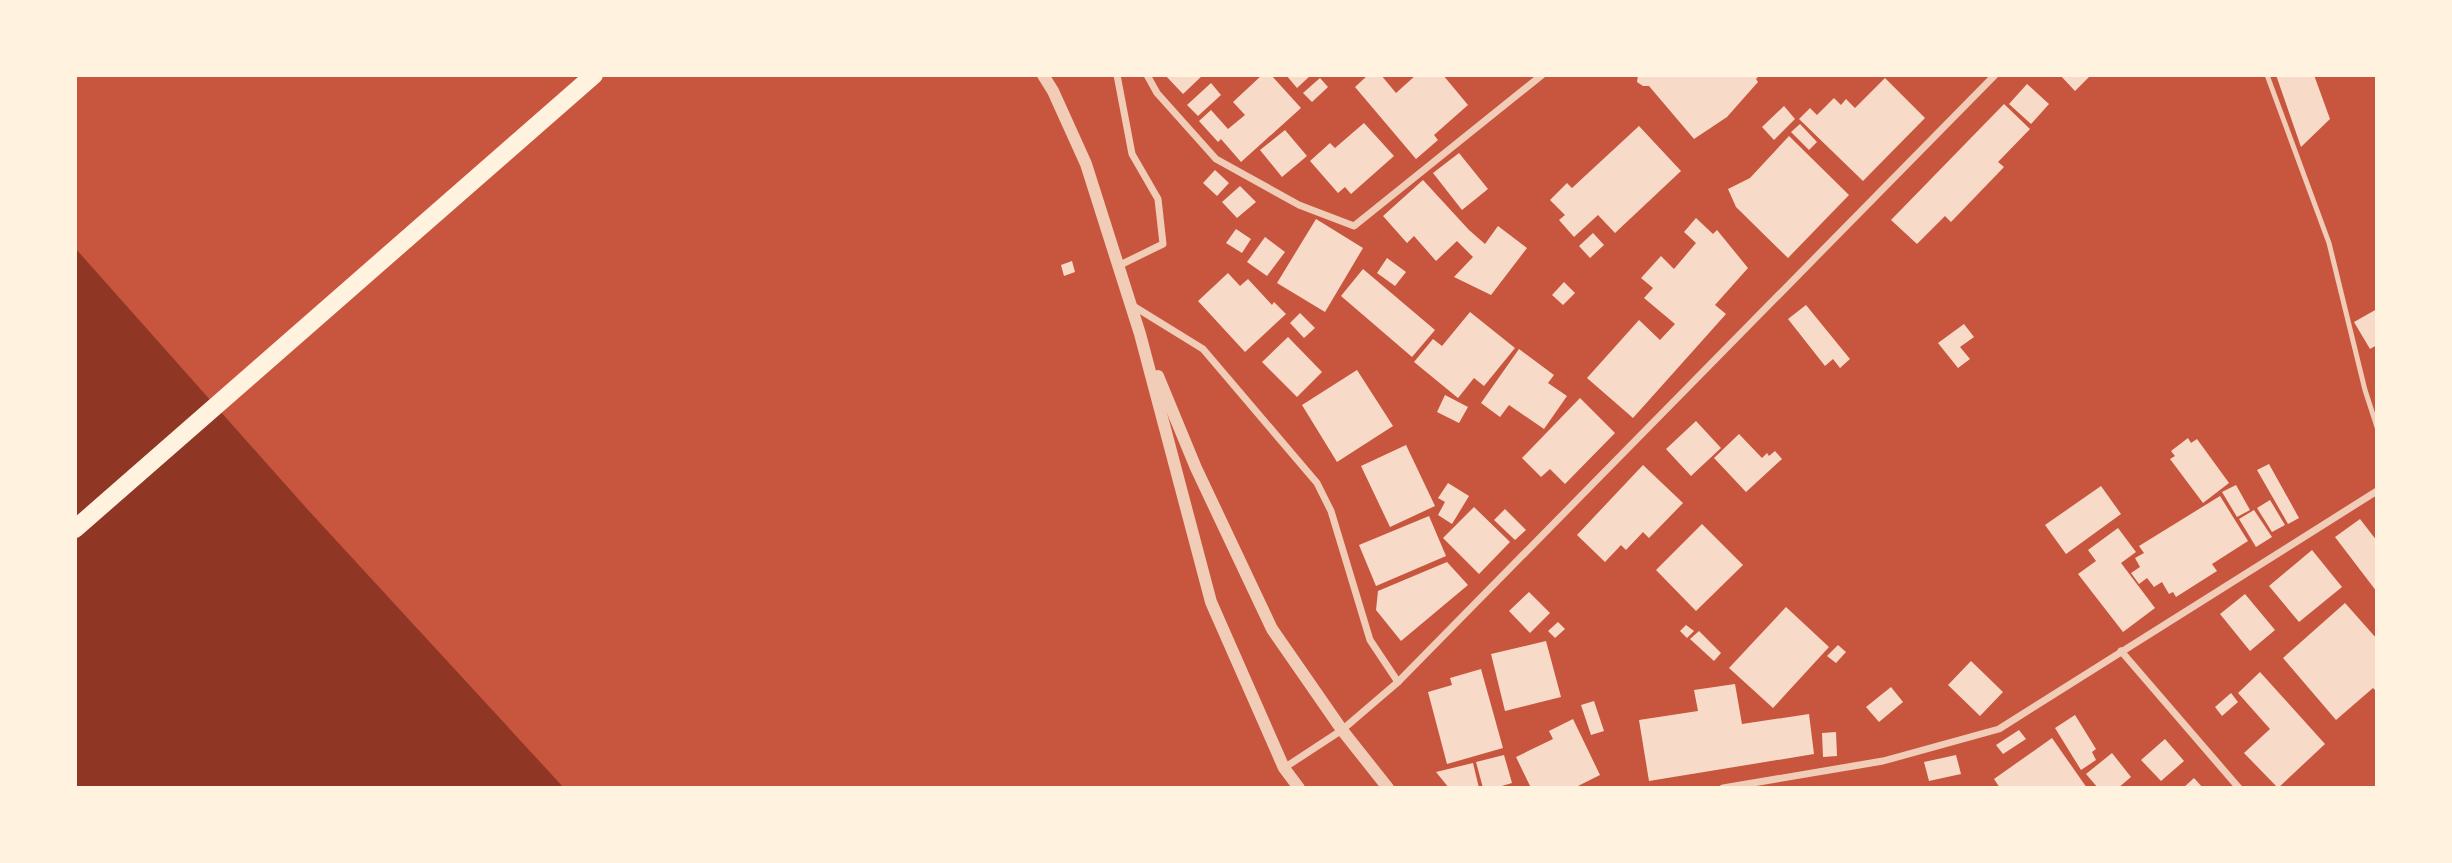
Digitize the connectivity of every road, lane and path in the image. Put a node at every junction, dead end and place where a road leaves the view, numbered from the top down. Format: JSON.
{"nodes":[{"id":1,"x":594,"y":75,"type":"edge"},
{"id":2,"x":1043,"y":75,"type":"edge"},
{"id":3,"x":1117,"y":75,"type":"edge"},
{"id":4,"x":1147,"y":75,"type":"edge"},
{"id":5,"x":1542,"y":75,"type":"edge"},
{"id":6,"x":1995,"y":75,"type":"edge"},
{"id":7,"x":2267,"y":75,"type":"edge"},
{"id":8,"x":1118,"y":267,"type":"junction"},
{"id":9,"x":1130,"y":303,"type":"junction"},
{"id":10,"x":1140,"y":334,"type":"junction"},
{"id":11,"x":2377,"y":427,"type":"edge"},
{"id":12,"x":2377,"y":491,"type":"edge"},
{"id":13,"x":75,"y":528,"type":"edge"},
{"id":14,"x":2121,"y":651,"type":"junction"},
{"id":15,"x":1398,"y":682,"type":"junction"},
{"id":16,"x":1342,"y":730,"type":"junction"},
{"id":17,"x":1284,"y":768,"type":"junction"},
{"id":18,"x":1299,"y":788,"type":"edge"},
{"id":19,"x":1388,"y":788,"type":"edge"},
{"id":20,"x":1723,"y":788,"type":"edge"},
{"id":21,"x":2239,"y":788,"type":"edge"}],
"edges":[{"from":1,"to":13,"type":"main road"},
{"from":2,"to":8,"type":"street"},
{"from":3,"to":8,"type":"street"},
{"from":4,"to":5,"type":"street"},
{"from":6,"to":15,"type":"street"},
{"from":7,"to":11,"type":"lane"},
{"from":8,"to":9,"type":"street"},
{"from":9,"to":10,"type":"street"},
{"from":9,"to":15,"type":"street"},
{"from":10,"to":16,"type":"street"},
{"from":10,"to":17,"type":"street"},
{"from":12,"to":14,"type":"street"},
{"from":14,"to":20,"type":"street"},
{"from":14,"to":21,"type":"street"},
{"from":15,"to":16,"type":"street"},
{"from":16,"to":17,"type":"street"},
{"from":16,"to":19,"type":"street"},
{"from":17,"to":18,"type":"street"}]}
